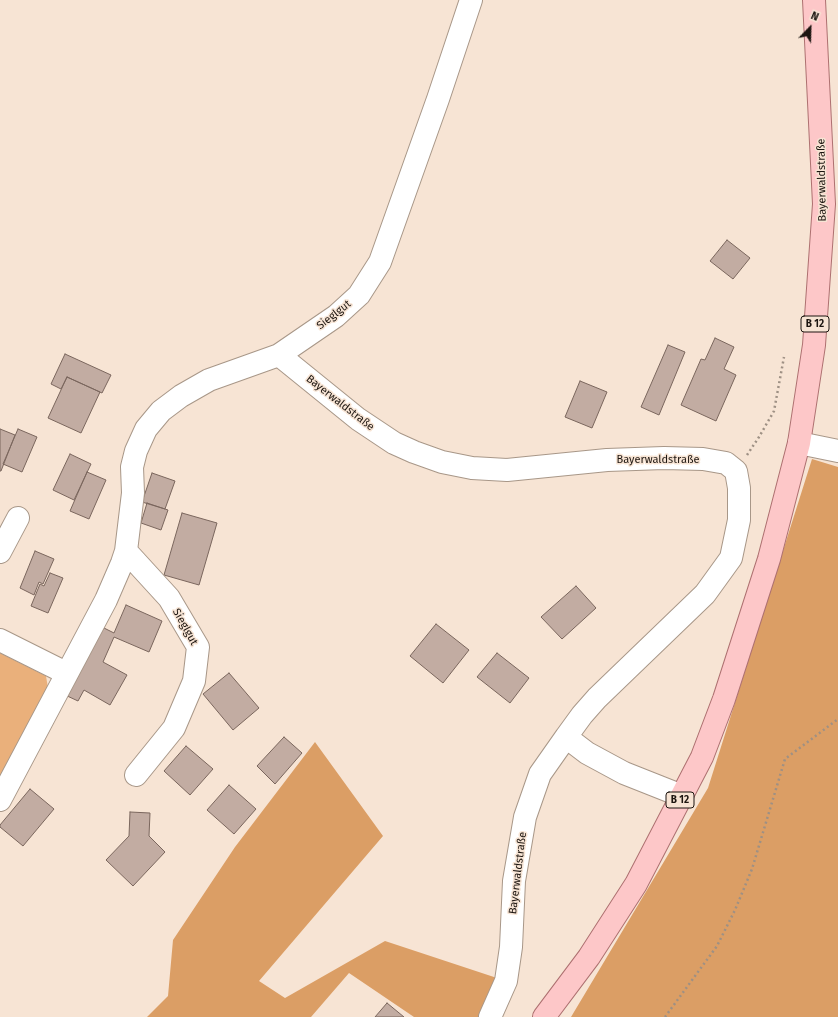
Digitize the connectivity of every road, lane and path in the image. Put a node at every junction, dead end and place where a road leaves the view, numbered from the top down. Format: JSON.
{"nodes":[{"id":1,"x":471,"y":0,"type":"edge"},
{"id":2,"x":814,"y":0,"type":"edge"},
{"id":3,"x":280,"y":356,"type":"junction"},
{"id":4,"x":784,"y":357,"type":"dead end"},
{"id":5,"x":799,"y":443,"type":"junction"},
{"id":6,"x":838,"y":451,"type":"edge"},
{"id":7,"x":736,"y":472,"type":"junction"},
{"id":8,"x":18,"y":518,"type":"dead end"},
{"id":9,"x":0,"y":552,"type":"edge"},
{"id":10,"x":126,"y":552,"type":"junction"},
{"id":11,"x":0,"y":640,"type":"edge"},
{"id":12,"x":66,"y":673,"type":"junction"},
{"id":13,"x":838,"y":719,"type":"edge"},
{"id":14,"x":566,"y":737,"type":"junction"},
{"id":15,"x":136,"y":775,"type":"dead end"},
{"id":16,"x":682,"y":796,"type":"junction"},
{"id":17,"x":0,"y":800,"type":"edge"},
{"id":18,"x":490,"y":1017,"type":"edge"},
{"id":19,"x":544,"y":1017,"type":"edge"},
{"id":20,"x":665,"y":1017,"type":"edge"}],
"edges":[{"from":1,"to":3,"type":"street","name":"Sieglgut"},
{"from":2,"to":5,"type":"main road","name":"Bayerwaldstraße","number":"B 12"},
{"from":3,"to":7,"type":"street","name":"Bayerwaldstraße"},
{"from":3,"to":10,"type":"street","name":"Sieglgut"},
{"from":4,"to":7,"type":"path"},
{"from":5,"to":6,"type":"street"},
{"from":5,"to":16,"type":"main road","name":"Bayerwaldstraße","number":"B 12"},
{"from":7,"to":14,"type":"street","name":"Bayerwaldstraße"},
{"from":8,"to":9,"type":"street"},
{"from":10,"to":12,"type":"street","name":"Sieglgut"},
{"from":10,"to":15,"type":"street","name":"Sieglgut"},
{"from":11,"to":12,"type":"street"},
{"from":12,"to":17,"type":"street","name":"Sieglgut"},
{"from":13,"to":20,"type":"path"},
{"from":14,"to":16,"type":"street"},
{"from":14,"to":18,"type":"street","name":"Bayerwaldstraße"},
{"from":16,"to":19,"type":"main road","name":"Bayerwaldstraße","number":"B 12"}]}
